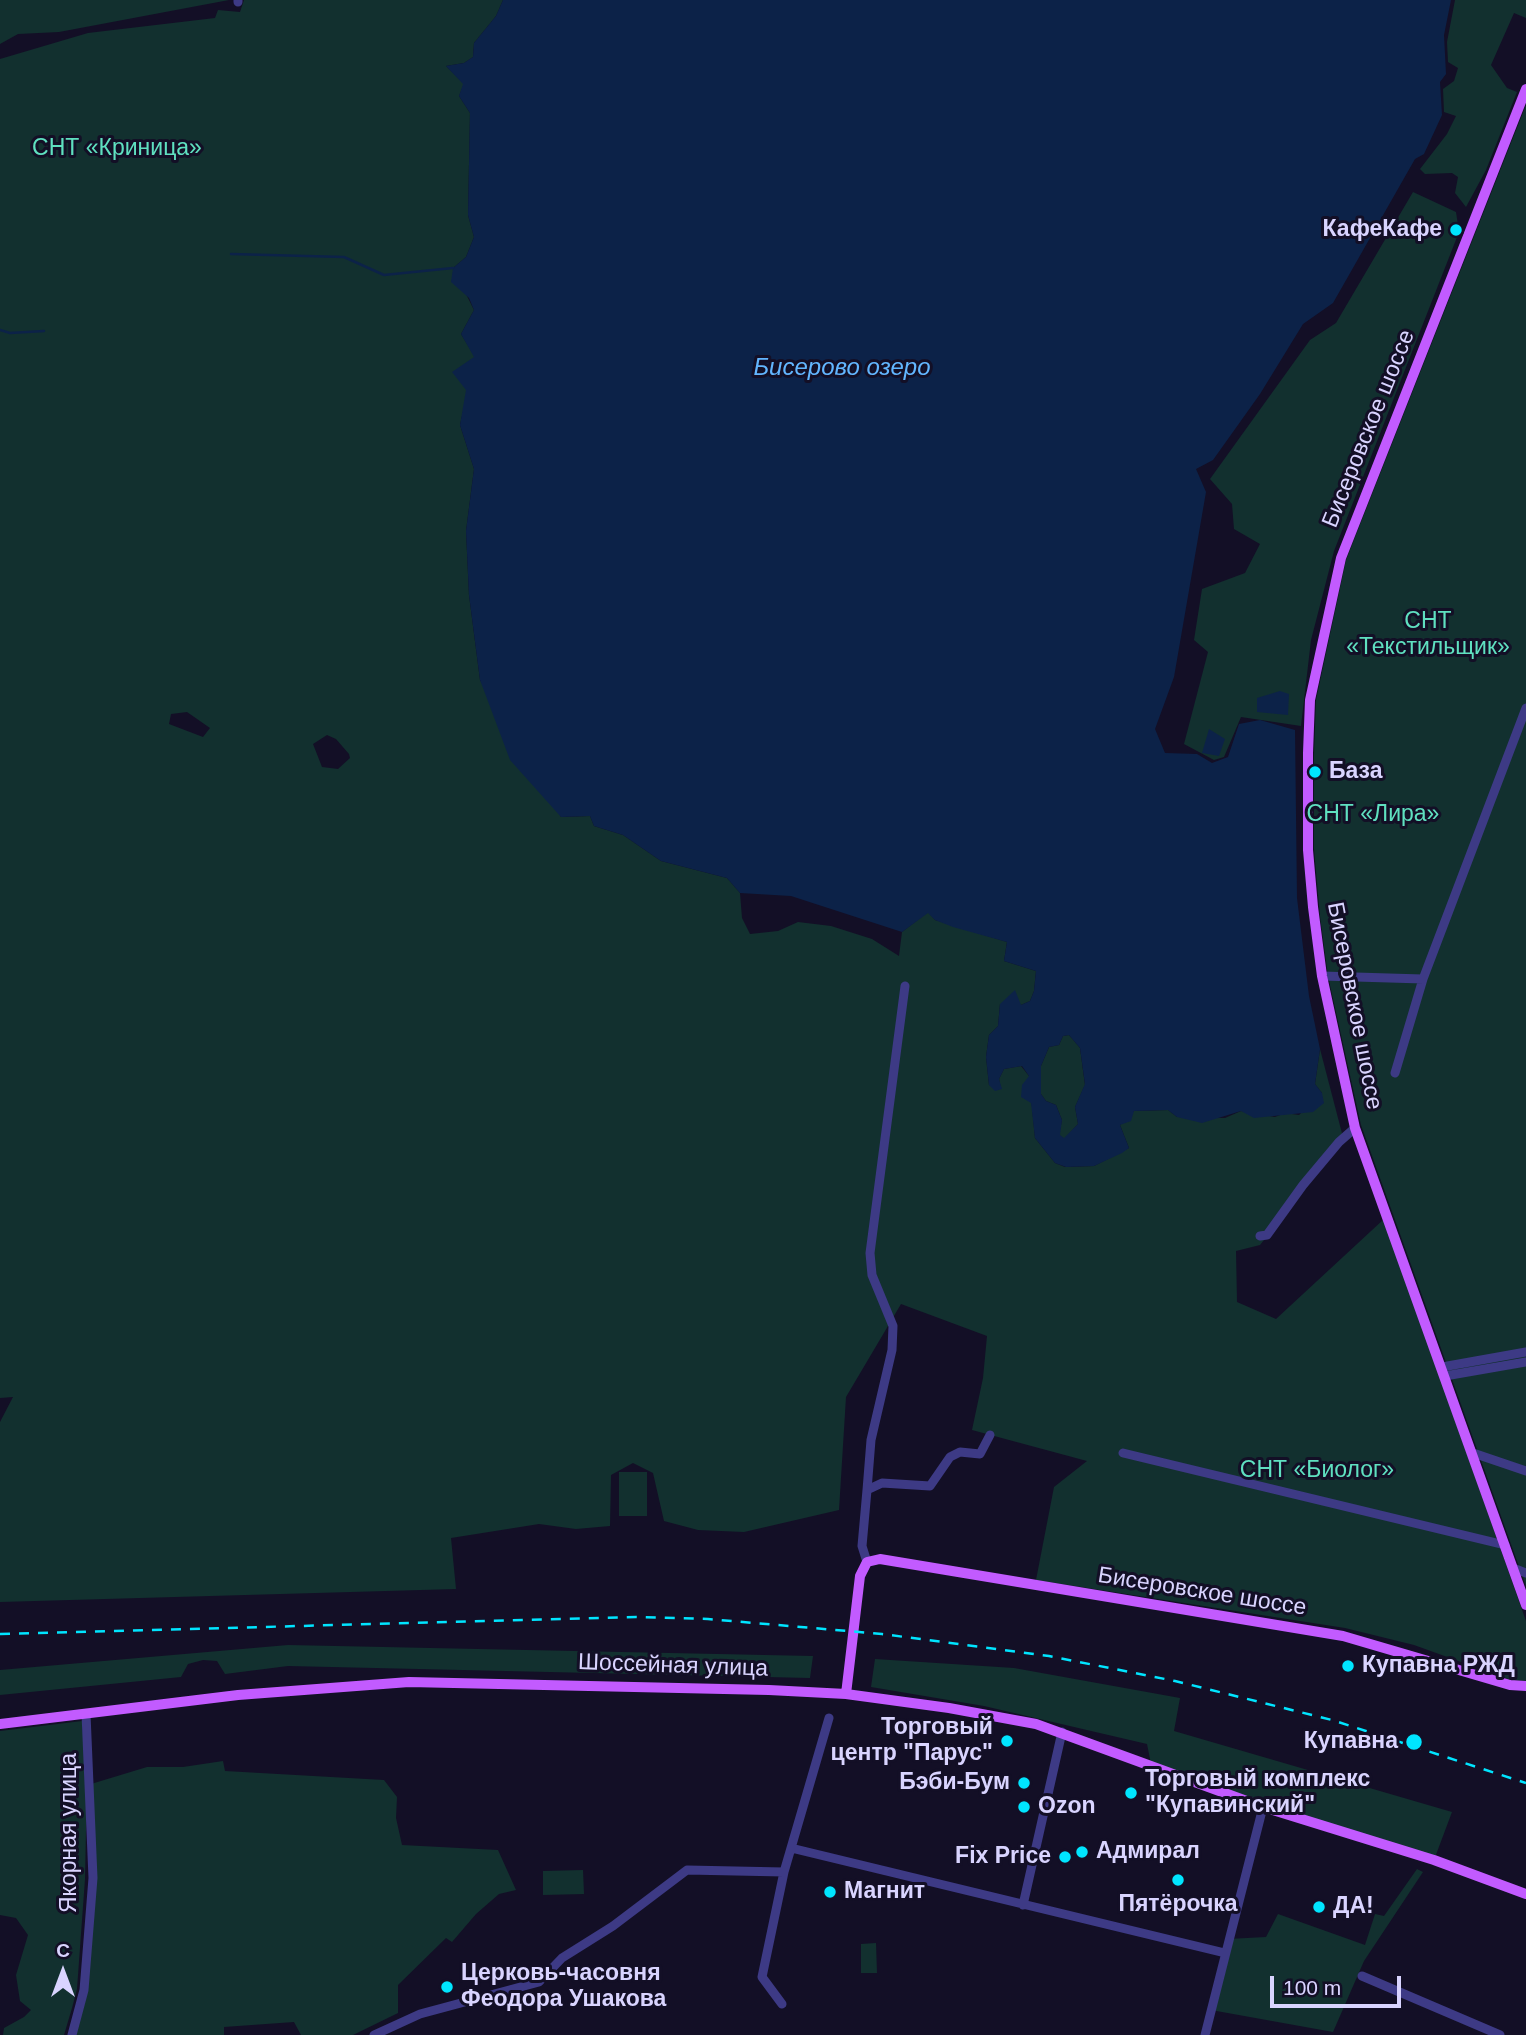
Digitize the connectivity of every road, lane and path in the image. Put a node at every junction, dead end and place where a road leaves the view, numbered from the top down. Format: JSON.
{"nodes":[{"id":1,"x":1526,"y":89,"type":"edge"},
{"id":2,"x":1526,"y":708,"type":"edge"},
{"id":3,"x":1322,"y":976,"type":"junction"},
{"id":4,"x":1423,"y":979,"type":"junction"},
{"id":5,"x":905,"y":986,"type":"dead end"},
{"id":6,"x":1395,"y":1073,"type":"dead end"},
{"id":7,"x":1355,"y":1128,"type":"junction"},
{"id":8,"x":1260,"y":1237,"type":"dead end"},
{"id":9,"x":1526,"y":1352,"type":"edge"},
{"id":10,"x":1526,"y":1362,"type":"edge"},
{"id":11,"x":1444,"y":1371,"type":"junction"},
{"id":12,"x":990,"y":1435,"type":"dead end"},
{"id":13,"x":1124,"y":1453,"type":"dead end"},
{"id":14,"x":1473,"y":1454,"type":"junction"},
{"id":15,"x":1526,"y":1471,"type":"edge"},
{"id":16,"x":866,"y":1490,"type":"junction"},
{"id":17,"x":1505,"y":1545,"type":"junction"},
{"id":18,"x":867,"y":1562,"type":"junction"},
{"id":19,"x":1513,"y":1568,"type":"junction"},
{"id":20,"x":1526,"y":1573,"type":"edge"},
{"id":21,"x":1526,"y":1605,"type":"edge"},
{"id":22,"x":1526,"y":1689,"type":"edge"},
{"id":23,"x":846,"y":1694,"type":"junction"},
{"id":24,"x":86,"y":1714,"type":"junction"},
{"id":25,"x":829,"y":1717,"type":"dead end"},
{"id":26,"x":0,"y":1724,"type":"edge"},
{"id":27,"x":1062,"y":1732,"type":"junction"},
{"id":28,"x":1263,"y":1807,"type":"junction"},
{"id":29,"x":790,"y":1848,"type":"junction"},
{"id":30,"x":784,"y":1872,"type":"junction"},
{"id":31,"x":1526,"y":1894,"type":"edge"},
{"id":32,"x":1023,"y":1905,"type":"junction"},
{"id":33,"x":1224,"y":1953,"type":"junction"},
{"id":34,"x":1362,"y":1976,"type":"dead end"},
{"id":35,"x":782,"y":2004,"type":"dead end"},
{"id":36,"x":72,"y":2035,"type":"edge"},
{"id":37,"x":373,"y":2035,"type":"edge"},
{"id":38,"x":1205,"y":2035,"type":"edge"},
{"id":39,"x":1500,"y":2035,"type":"edge"}],
"edges":[{"from":1,"to":3,"type":"main road","name":"Бисеровское шоссе"},
{"from":2,"to":4,"type":"street"},
{"from":3,"to":4,"type":"street"},
{"from":3,"to":7,"type":"main road","name":"Бисеровское шоссе"},
{"from":4,"to":6,"type":"street"},
{"from":5,"to":16,"type":"street"},
{"from":7,"to":8,"type":"street"},
{"from":7,"to":11,"type":"main road","name":"Бисеровское шоссе"},
{"from":9,"to":11,"type":"street"},
{"from":10,"to":11,"type":"street"},
{"from":11,"to":14,"type":"main road","name":"Бисеровское шоссе"},
{"from":12,"to":16,"type":"street"},
{"from":13,"to":17,"type":"street"},
{"from":14,"to":15,"type":"street"},
{"from":14,"to":17,"type":"main road","name":"Бисеровское шоссе"},
{"from":16,"to":18,"type":"street"},
{"from":17,"to":19,"type":"main road","name":"Бисеровское шоссе"},
{"from":18,"to":22,"type":"main road","name":"Бисеровское шоссе"},
{"from":18,"to":23,"type":"main road"},
{"from":19,"to":20,"type":"street"},
{"from":19,"to":21,"type":"main road","name":"Бисеровское шоссе"},
{"from":23,"to":24,"type":"main road","name":"Шоссейная улица"},
{"from":23,"to":27,"type":"main road","name":"Шоссейная улица"},
{"from":24,"to":26,"type":"main road","name":"Шоссейная улица"},
{"from":24,"to":36,"type":"street","name":"Якорная улица"},
{"from":25,"to":29,"type":"street"},
{"from":27,"to":28,"type":"main road","name":"Шоссейная улица"},
{"from":27,"to":32,"type":"street"},
{"from":28,"to":31,"type":"main road","name":"Шоссейная улица"},
{"from":28,"to":33,"type":"street"},
{"from":29,"to":30,"type":"street"},
{"from":29,"to":32,"type":"street"},
{"from":30,"to":35,"type":"street"},
{"from":30,"to":37,"type":"street"},
{"from":32,"to":33,"type":"street"},
{"from":33,"to":38,"type":"street"},
{"from":34,"to":39,"type":"street"}]}
